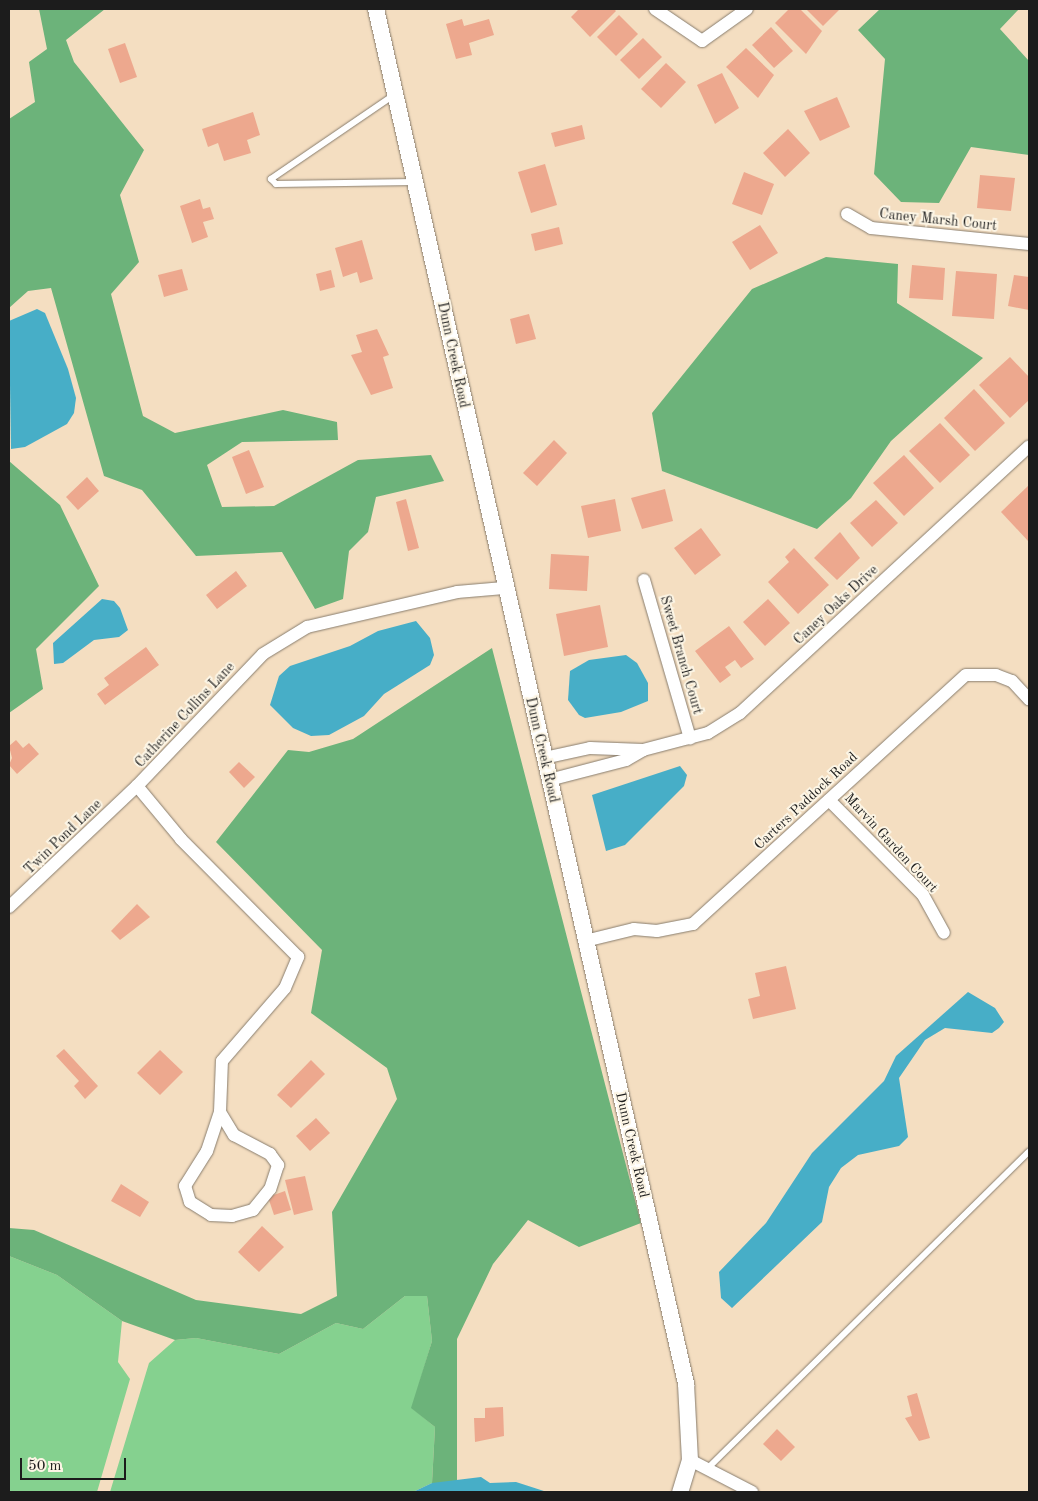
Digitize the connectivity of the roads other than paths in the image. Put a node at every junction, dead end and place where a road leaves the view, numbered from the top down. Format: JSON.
{"nodes":[{"id":1,"x":376,"y":9,"type":"edge"},
{"id":2,"x":655,"y":9,"type":"edge"},
{"id":3,"x":747,"y":9,"type":"edge"},
{"id":4,"x":395,"y":94,"type":"junction"},
{"id":5,"x":414,"y":182,"type":"junction"},
{"id":6,"x":847,"y":214,"type":"dead end"},
{"id":7,"x":1029,"y":244,"type":"edge"},
{"id":8,"x":1029,"y":446,"type":"edge"},
{"id":9,"x":644,"y":580,"type":"dead end"},
{"id":10,"x":504,"y":588,"type":"junction"},
{"id":11,"x":1029,"y":699,"type":"edge"},
{"id":12,"x":690,"y":738,"type":"junction"},
{"id":13,"x":643,"y":750,"type":"junction"},
{"id":14,"x":544,"y":758,"type":"junction"},
{"id":15,"x":549,"y":780,"type":"junction"},
{"id":16,"x":137,"y":786,"type":"junction"},
{"id":17,"x":829,"y":800,"type":"junction"},
{"id":18,"x":9,"y":907,"type":"edge"},
{"id":19,"x":944,"y":933,"type":"dead end"},
{"id":20,"x":586,"y":941,"type":"junction"},
{"id":21,"x":220,"y":1112,"type":"junction"},
{"id":22,"x":1029,"y":1151,"type":"edge"},
{"id":23,"x":690,"y":1460,"type":"junction"},
{"id":24,"x":710,"y":1466,"type":"junction"},
{"id":25,"x":680,"y":1492,"type":"edge"},
{"id":26,"x":752,"y":1492,"type":"edge"}],
"edges":[{"from":1,"to":4,"type":"street","name":"Dunn Creek Road"},
{"from":2,"to":3,"type":"street"},
{"from":4,"to":5,"type":"street","name":"Dunn Creek Road"},
{"from":4,"to":5,"type":"lane"},
{"from":5,"to":10,"type":"street","name":"Dunn Creek Road"},
{"from":6,"to":7,"type":"street","name":"Caney Marsh Court"},
{"from":8,"to":12,"type":"street","name":"Caney Oaks Drive"},
{"from":9,"to":12,"type":"street","name":"Sweet Branch Court"},
{"from":10,"to":14,"type":"street","name":"Dunn Creek Road"},
{"from":10,"to":16,"type":"street","name":"Catherine Collins Lane"},
{"from":11,"to":17,"type":"street","name":"Carters Paddock Road"},
{"from":12,"to":13,"type":"street","name":"Caney Oaks Drive"},
{"from":13,"to":14,"type":"street","name":"Caney Oaks Drive"},
{"from":13,"to":15,"type":"street","name":"Caney Oaks Drive"},
{"from":14,"to":15,"type":"street","name":"Dunn Creek Road"},
{"from":15,"to":20,"type":"street","name":"Dunn Creek Road"},
{"from":16,"to":18,"type":"street","name":"Twin Pond Lane"},
{"from":16,"to":21,"type":"street","name":"Catherine Collins Lane"},
{"from":17,"to":19,"type":"street","name":"Marvin Garden Court"},
{"from":17,"to":20,"type":"street","name":"Carters Paddock Road"},
{"from":20,"to":23,"type":"street","name":"Dunn Creek Road"},
{"from":21,"to":21,"type":"street","name":"Catherine Collins Lane"},
{"from":22,"to":24,"type":"lane"},
{"from":23,"to":24,"type":"street"},
{"from":23,"to":25,"type":"street","name":"Dunn Creek Road"},
{"from":24,"to":26,"type":"street"}]}
